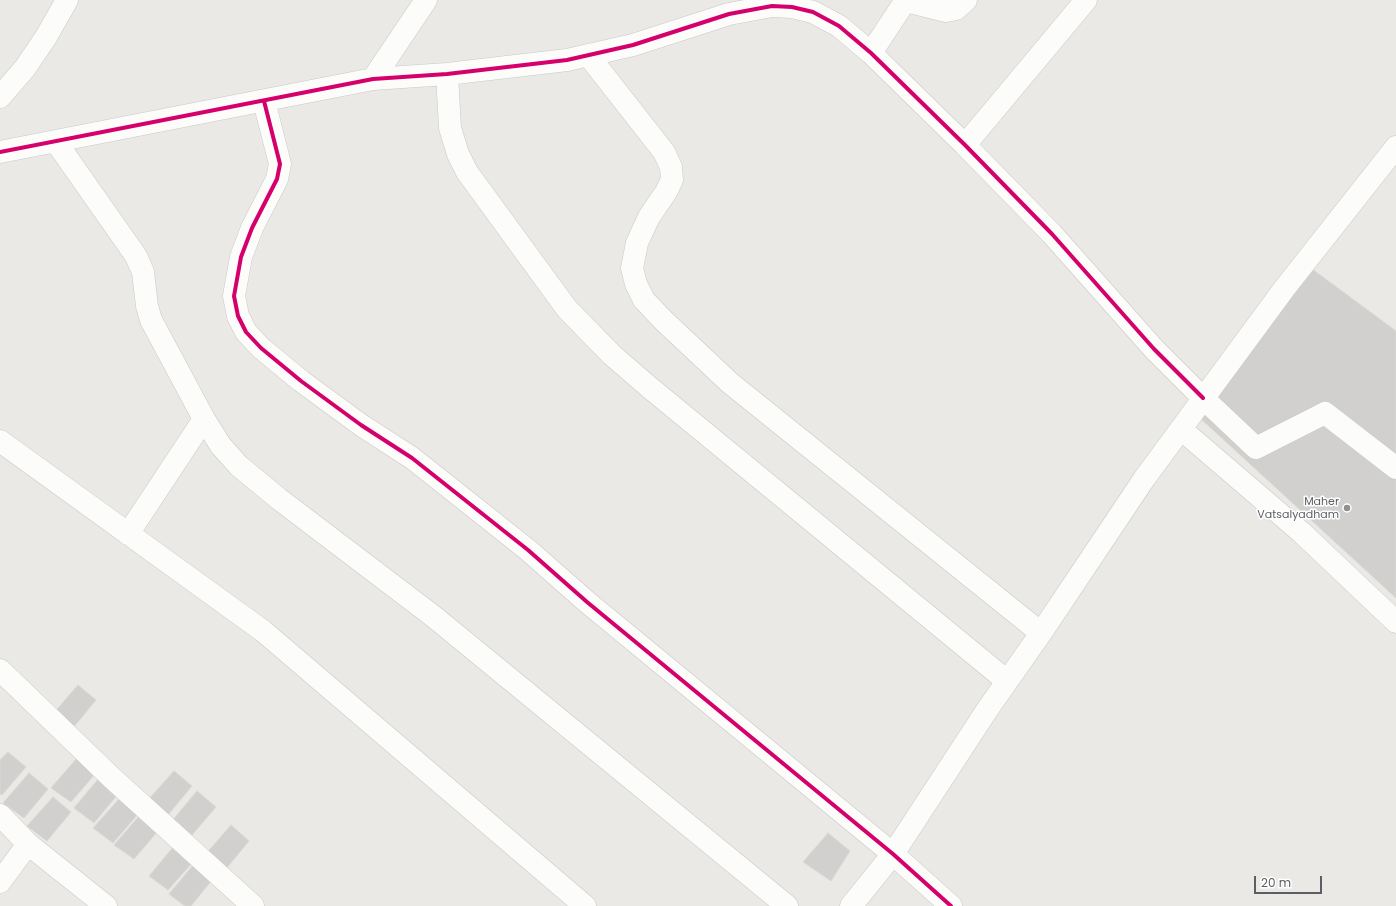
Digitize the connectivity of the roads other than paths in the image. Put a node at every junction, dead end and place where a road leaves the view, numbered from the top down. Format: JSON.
{"nodes":[{"id":1,"x":67,"y":0,"type":"edge"},
{"id":2,"x":426,"y":0,"type":"edge"},
{"id":3,"x":966,"y":0,"type":"edge"},
{"id":4,"x":1086,"y":0,"type":"edge"},
{"id":5,"x":906,"y":1,"type":"edge"},
{"id":6,"x":768,"y":3,"type":"edge"},
{"id":7,"x":871,"y":53,"type":"junction"},
{"id":8,"x":588,"y":55,"type":"junction"},
{"id":9,"x":447,"y":74,"type":"junction"},
{"id":10,"x":373,"y":79,"type":"junction"},
{"id":11,"x":0,"y":97,"type":"edge"},
{"id":12,"x":264,"y":101,"type":"junction"},
{"id":13,"x":56,"y":142,"type":"junction"},
{"id":14,"x":965,"y":145,"type":"junction"},
{"id":15,"x":1396,"y":147,"type":"edge"},
{"id":16,"x":0,"y":152,"type":"edge"},
{"id":17,"x":1203,"y":398,"type":"junction"},
{"id":18,"x":204,"y":419,"type":"junction"},
{"id":19,"x":1182,"y":430,"type":"junction"},
{"id":20,"x":0,"y":441,"type":"edge"},
{"id":21,"x":1396,"y":468,"type":"edge"},
{"id":22,"x":128,"y":534,"type":"junction"},
{"id":23,"x":1396,"y":622,"type":"edge"},
{"id":24,"x":1041,"y":633,"type":"junction"},
{"id":25,"x":0,"y":670,"type":"edge"},
{"id":26,"x":1007,"y":681,"type":"junction"},
{"id":27,"x":0,"y":815,"type":"edge"},
{"id":28,"x":28,"y":844,"type":"junction"},
{"id":29,"x":893,"y":854,"type":"junction"},
{"id":30,"x":0,"y":882,"type":"edge"},
{"id":31,"x":106,"y":906,"type":"edge"},
{"id":32,"x":253,"y":906,"type":"edge"},
{"id":33,"x":585,"y":906,"type":"edge"},
{"id":34,"x":787,"y":906,"type":"edge"},
{"id":35,"x":851,"y":906,"type":"edge"},
{"id":36,"x":951,"y":906,"type":"edge"}],
"edges":[{"from":1,"to":11,"type":"street"},
{"from":2,"to":10,"type":"street"},
{"from":3,"to":5,"type":"street"},
{"from":4,"to":14,"type":"street"},
{"from":5,"to":7,"type":"street"},
{"from":6,"to":7,"type":"street"},
{"from":6,"to":8,"type":"street"},
{"from":7,"to":14,"type":"street"},
{"from":8,"to":9,"type":"street"},
{"from":8,"to":24,"type":"street"},
{"from":9,"to":10,"type":"street"},
{"from":9,"to":26,"type":"street"},
{"from":10,"to":12,"type":"street"},
{"from":12,"to":13,"type":"street"},
{"from":12,"to":29,"type":"street"},
{"from":13,"to":16,"type":"street"},
{"from":13,"to":18,"type":"street"},
{"from":14,"to":17,"type":"street"},
{"from":15,"to":17,"type":"street"},
{"from":17,"to":19,"type":"street"},
{"from":17,"to":21,"type":"street"},
{"from":18,"to":22,"type":"street"},
{"from":18,"to":34,"type":"street"},
{"from":19,"to":23,"type":"street"},
{"from":19,"to":24,"type":"street"},
{"from":20,"to":22,"type":"street"},
{"from":22,"to":33,"type":"street"},
{"from":24,"to":26,"type":"street"},
{"from":25,"to":32,"type":"street"},
{"from":26,"to":29,"type":"street"},
{"from":27,"to":28,"type":"street"},
{"from":28,"to":30,"type":"street"},
{"from":28,"to":31,"type":"street"},
{"from":29,"to":35,"type":"street"},
{"from":29,"to":36,"type":"street"}]}
